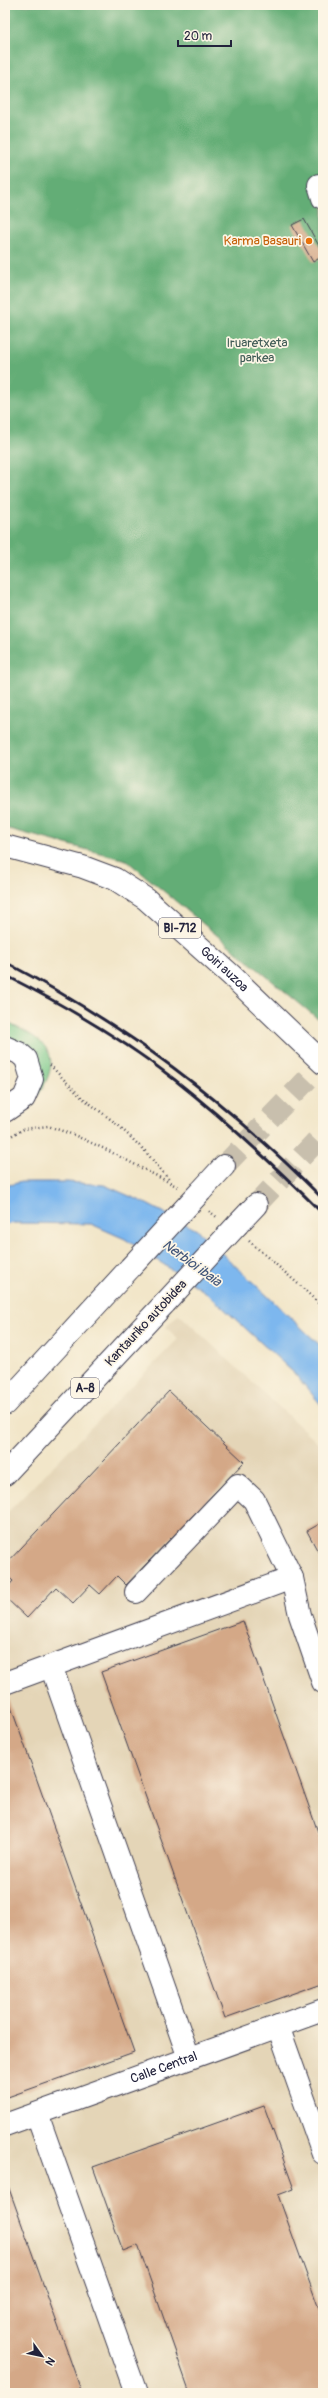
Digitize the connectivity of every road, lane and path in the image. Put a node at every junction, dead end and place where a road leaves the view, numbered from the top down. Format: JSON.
{"nodes":[{"id":1,"x":5,"y":846,"type":"edge"},
{"id":2,"x":5,"y":1047,"type":"edge"},
{"id":3,"x":48,"y":1063,"type":"dead end"},
{"id":4,"x":323,"y":1063,"type":"edge"},
{"id":5,"x":5,"y":1111,"type":"edge"},
{"id":6,"x":224,"y":1166,"type":"tunnel mouth"},
{"id":7,"x":173,"y":1184,"type":"dead end"},
{"id":8,"x":256,"y":1205,"type":"tunnel mouth"},
{"id":9,"x":5,"y":1404,"type":"edge"},
{"id":10,"x":5,"y":1474,"type":"edge"},
{"id":11,"x":292,"y":1578,"type":"junction"},
{"id":12,"x":136,"y":1592,"type":"dead end"},
{"id":13,"x":51,"y":1666,"type":"junction"},
{"id":14,"x":323,"y":1682,"type":"edge"},
{"id":15,"x":5,"y":1683,"type":"edge"},
{"id":16,"x":323,"y":2010,"type":"edge"},
{"id":17,"x":278,"y":2026,"type":"junction"},
{"id":18,"x":190,"y":2058,"type":"junction"},
{"id":19,"x":37,"y":2114,"type":"junction"},
{"id":20,"x":5,"y":2125,"type":"edge"},
{"id":21,"x":323,"y":2153,"type":"edge"},
{"id":22,"x":136,"y":2393,"type":"edge"}],
"edges":[{"from":1,"to":4,"type":"main road","name":"Goiri auzoa","number":"BI-712"},
{"from":2,"to":5,"type":"main road"},
{"from":3,"to":7,"type":"path"},
{"from":6,"to":9,"type":"main road","bridge":true},
{"from":8,"to":10,"type":"main road","name":"Kantauriko autobidea","number":"A-8","bridge":true},
{"from":11,"to":12,"type":"main road"},
{"from":11,"to":13,"type":"main road"},
{"from":11,"to":14,"type":"main road"},
{"from":13,"to":15,"type":"main road"},
{"from":13,"to":18,"type":"main road"},
{"from":16,"to":17,"type":"main road","name":"Calle Central"},
{"from":17,"to":18,"type":"main road","name":"Calle Central"},
{"from":17,"to":21,"type":"main road"},
{"from":18,"to":19,"type":"main road","name":"Calle Central"},
{"from":19,"to":20,"type":"main road","name":"Calle Central"},
{"from":19,"to":22,"type":"main road"}]}
